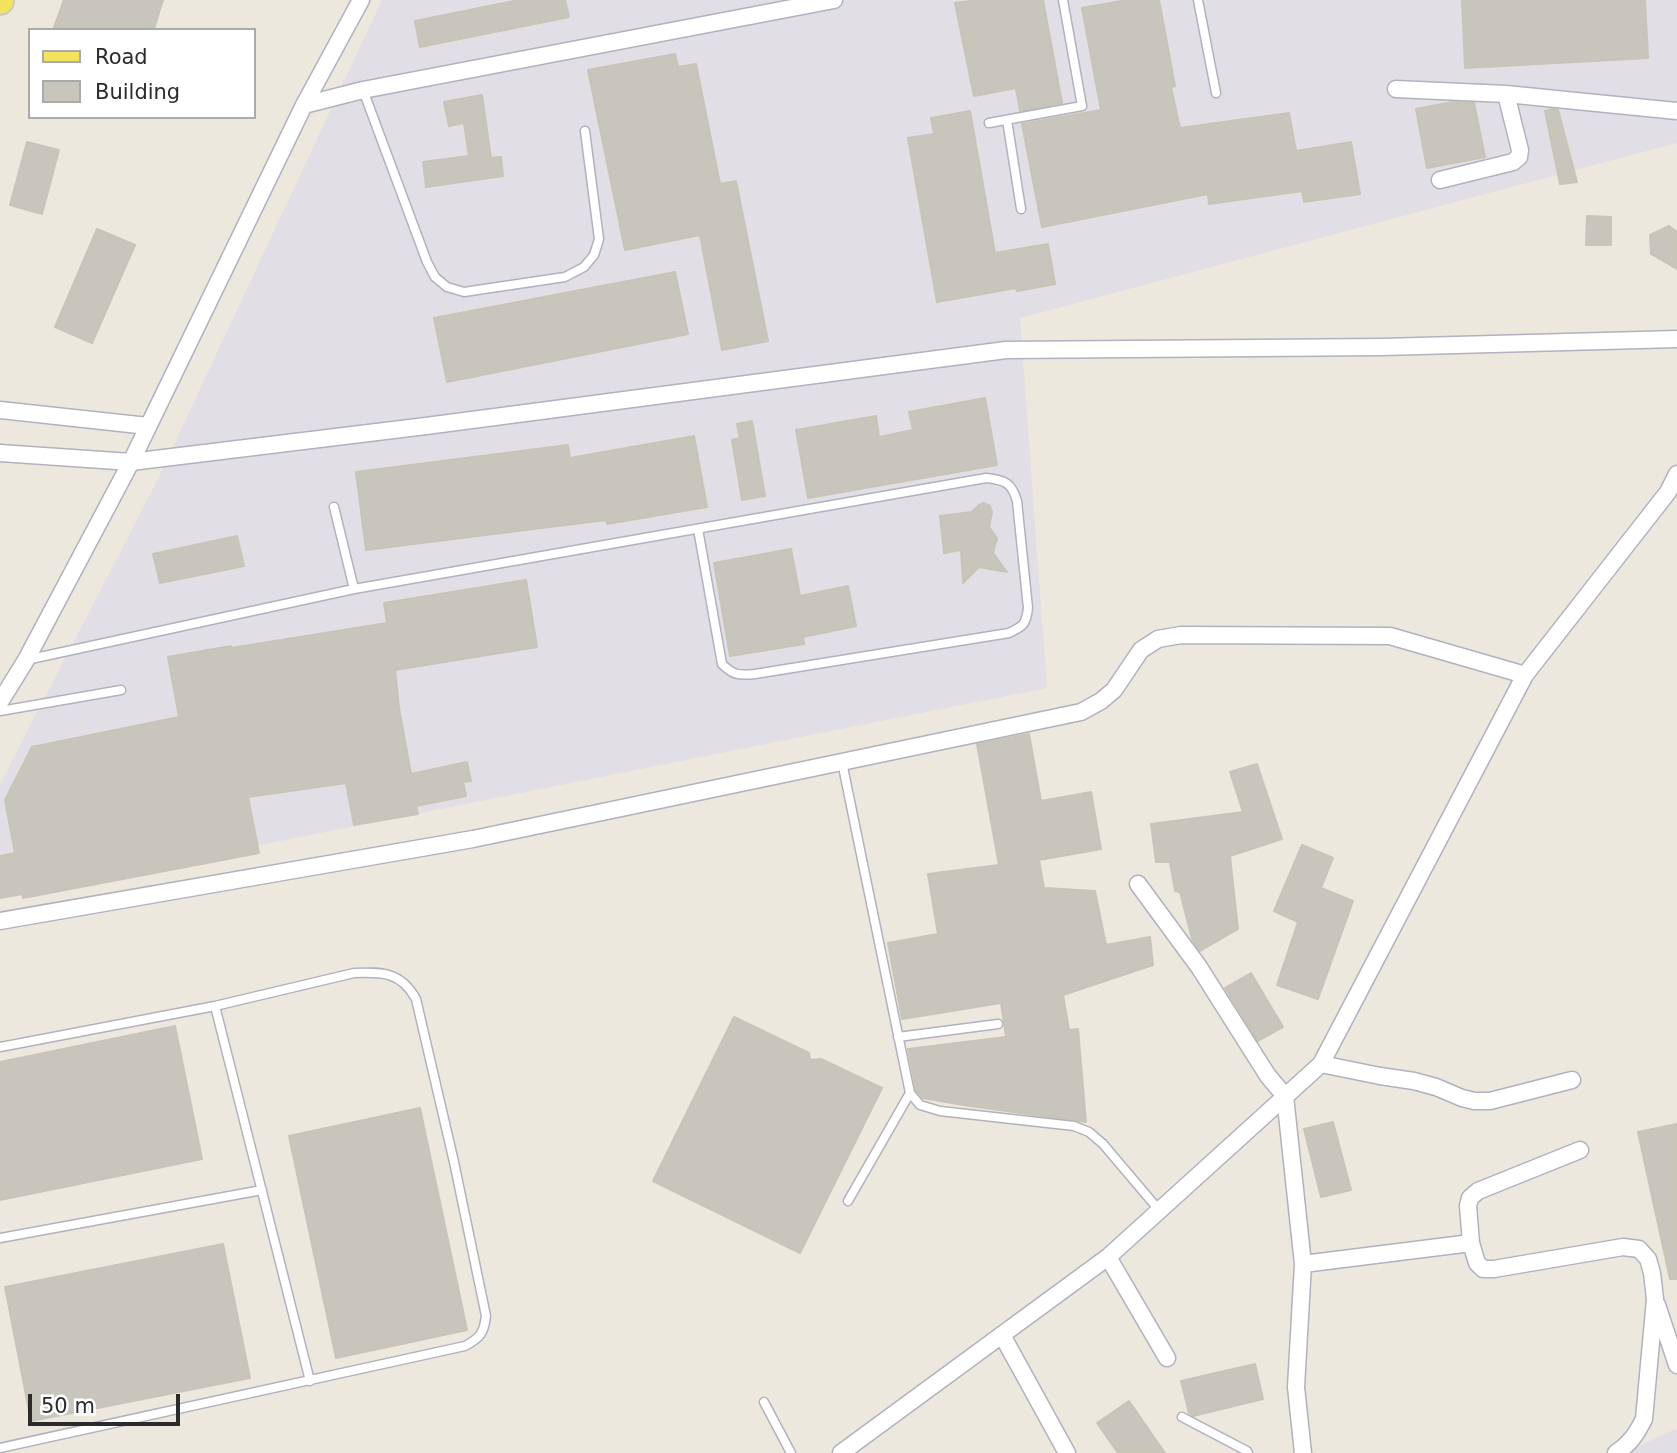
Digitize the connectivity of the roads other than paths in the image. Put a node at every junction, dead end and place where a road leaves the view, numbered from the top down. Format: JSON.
{"nodes":[{"id":1,"x":361,"y":0,"type":"edge"},
{"id":2,"x":834,"y":0,"type":"edge"},
{"id":3,"x":1063,"y":0,"type":"edge"},
{"id":4,"x":1198,"y":0,"type":"edge"},
{"id":5,"x":1396,"y":89,"type":"dead end"},
{"id":6,"x":363,"y":90,"type":"junction"},
{"id":7,"x":1216,"y":93,"type":"dead end"},
{"id":8,"x":1506,"y":94,"type":"junction"},
{"id":9,"x":304,"y":105,"type":"junction"},
{"id":10,"x":1677,"y":111,"type":"edge"},
{"id":11,"x":1007,"y":120,"type":"junction"},
{"id":12,"x":989,"y":123,"type":"dead end"},
{"id":13,"x":585,"y":131,"type":"dead end"},
{"id":14,"x":1440,"y":180,"type":"dead end"},
{"id":15,"x":1021,"y":209,"type":"dead end"},
{"id":16,"x":1677,"y":339,"type":"edge"},
{"id":17,"x":0,"y":410,"type":"edge"},
{"id":18,"x":148,"y":426,"type":"junction"},
{"id":19,"x":0,"y":453,"type":"edge"},
{"id":20,"x":131,"y":462,"type":"junction"},
{"id":21,"x":1677,"y":474,"type":"edge"},
{"id":22,"x":334,"y":507,"type":"dead end"},
{"id":23,"x":698,"y":528,"type":"junction"},
{"id":24,"x":354,"y":589,"type":"junction"},
{"id":25,"x":26,"y":660,"type":"junction"},
{"id":26,"x":1525,"y":675,"type":"junction"},
{"id":27,"x":121,"y":690,"type":"dead end"},
{"id":28,"x":0,"y":702,"type":"edge"},
{"id":29,"x":0,"y":711,"type":"edge"},
{"id":30,"x":842,"y":762,"type":"junction"},
{"id":31,"x":1138,"y":884,"type":"dead end"},
{"id":32,"x":0,"y":921,"type":"edge"},
{"id":33,"x":215,"y":1006,"type":"junction"},
{"id":34,"x":998,"y":1024,"type":"dead end"},
{"id":35,"x":898,"y":1037,"type":"junction"},
{"id":36,"x":0,"y":1046,"type":"edge"},
{"id":37,"x":1321,"y":1065,"type":"junction"},
{"id":38,"x":1573,"y":1080,"type":"dead end"},
{"id":39,"x":910,"y":1093,"type":"junction"},
{"id":40,"x":1285,"y":1096,"type":"junction"},
{"id":41,"x":1580,"y":1150,"type":"dead end"},
{"id":42,"x":262,"y":1190,"type":"junction"},
{"id":43,"x":848,"y":1201,"type":"dead end"},
{"id":44,"x":1160,"y":1210,"type":"junction"},
{"id":45,"x":0,"y":1238,"type":"edge"},
{"id":46,"x":1471,"y":1243,"type":"junction"},
{"id":47,"x":1108,"y":1257,"type":"junction"},
{"id":48,"x":1303,"y":1264,"type":"junction"},
{"id":49,"x":1655,"y":1299,"type":"junction"},
{"id":50,"x":1002,"y":1335,"type":"junction"},
{"id":51,"x":1167,"y":1357,"type":"dead end"},
{"id":52,"x":1677,"y":1365,"type":"edge"},
{"id":53,"x":310,"y":1381,"type":"junction"},
{"id":54,"x":764,"y":1402,"type":"dead end"},
{"id":55,"x":1182,"y":1417,"type":"dead end"},
{"id":56,"x":0,"y":1448,"type":"edge"},
{"id":57,"x":791,"y":1453,"type":"edge"},
{"id":58,"x":841,"y":1453,"type":"edge"},
{"id":59,"x":1066,"y":1453,"type":"edge"},
{"id":60,"x":1248,"y":1453,"type":"edge"},
{"id":61,"x":1303,"y":1453,"type":"edge"},
{"id":62,"x":1616,"y":1453,"type":"edge"}],
"edges":[{"from":1,"to":9,"type":"street"},
{"from":2,"to":6,"type":"street"},
{"from":3,"to":11,"type":"lane"},
{"from":4,"to":7,"type":"lane"},
{"from":5,"to":8,"type":"street"},
{"from":6,"to":9,"type":"street"},
{"from":6,"to":13,"type":"lane"},
{"from":8,"to":10,"type":"street"},
{"from":8,"to":14,"type":"street"},
{"from":9,"to":18,"type":"street"},
{"from":11,"to":12,"type":"lane"},
{"from":11,"to":15,"type":"lane"},
{"from":16,"to":20,"type":"street"},
{"from":17,"to":18,"type":"street"},
{"from":18,"to":20,"type":"street"},
{"from":19,"to":20,"type":"street"},
{"from":20,"to":25,"type":"street"},
{"from":21,"to":26,"type":"street"},
{"from":22,"to":24,"type":"lane"},
{"from":23,"to":23,"type":"lane"},
{"from":23,"to":24,"type":"lane"},
{"from":24,"to":25,"type":"lane"},
{"from":25,"to":28,"type":"street"},
{"from":26,"to":30,"type":"street"},
{"from":26,"to":37,"type":"street"},
{"from":27,"to":29,"type":"lane"},
{"from":30,"to":32,"type":"street"},
{"from":30,"to":35,"type":"lane"},
{"from":31,"to":40,"type":"street"},
{"from":33,"to":36,"type":"lane"},
{"from":33,"to":42,"type":"lane"},
{"from":33,"to":53,"type":"lane"},
{"from":34,"to":35,"type":"lane"},
{"from":35,"to":39,"type":"lane"},
{"from":37,"to":38,"type":"street"},
{"from":37,"to":40,"type":"street"},
{"from":39,"to":43,"type":"lane"},
{"from":39,"to":44,"type":"lane"},
{"from":40,"to":44,"type":"street"},
{"from":40,"to":48,"type":"street"},
{"from":41,"to":46,"type":"street"},
{"from":42,"to":45,"type":"lane"},
{"from":42,"to":53,"type":"lane"},
{"from":44,"to":47,"type":"street"},
{"from":46,"to":48,"type":"street"},
{"from":46,"to":49,"type":"street"},
{"from":47,"to":50,"type":"street"},
{"from":47,"to":51,"type":"street"},
{"from":48,"to":61,"type":"street"},
{"from":49,"to":52,"type":"street"},
{"from":49,"to":62,"type":"street"},
{"from":50,"to":58,"type":"street"},
{"from":50,"to":59,"type":"street"},
{"from":53,"to":56,"type":"lane"},
{"from":54,"to":57,"type":"lane"},
{"from":55,"to":60,"type":"lane"}]}
